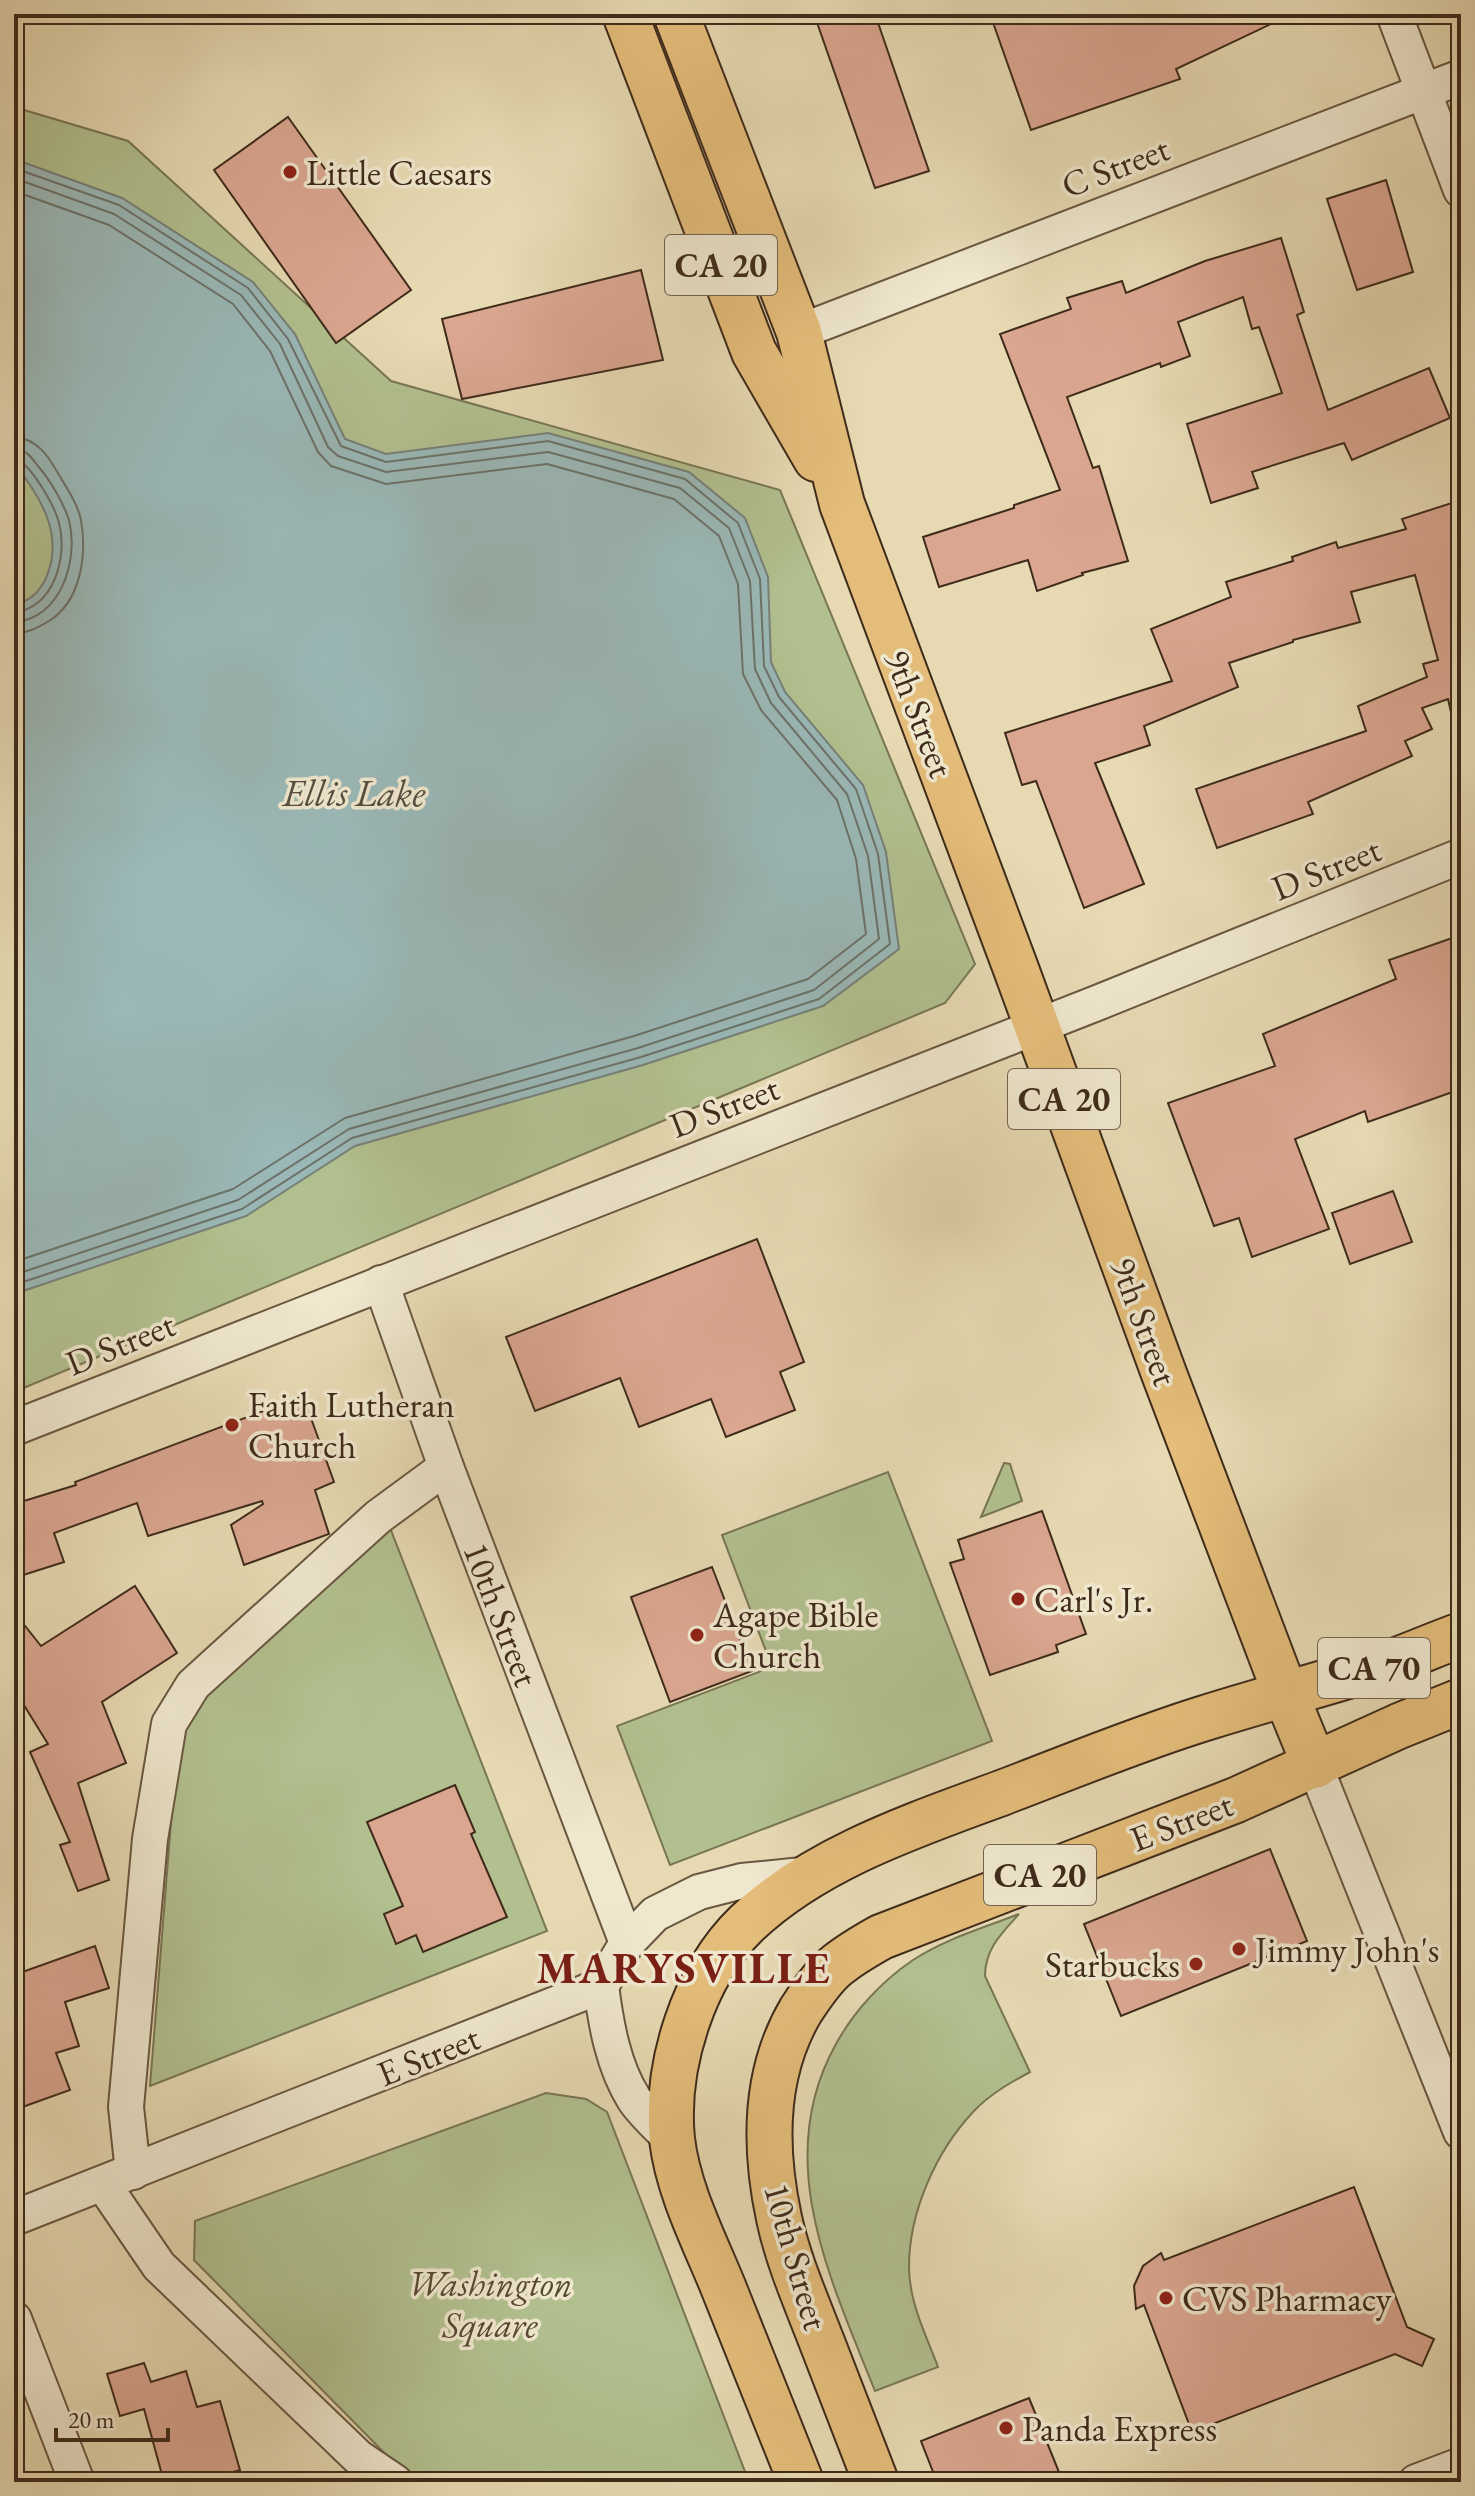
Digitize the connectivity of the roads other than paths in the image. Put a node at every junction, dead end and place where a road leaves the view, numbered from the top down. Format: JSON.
{"nodes":[{"id":1,"x":625,"y":14,"type":"edge"},
{"id":2,"x":676,"y":14,"type":"edge"},
{"id":3,"x":1394,"y":14,"type":"edge"},
{"id":4,"x":1461,"y":77,"type":"edge"},
{"id":5,"x":1423,"y":92,"type":"junction"},
{"id":6,"x":1461,"y":190,"type":"edge"},
{"id":7,"x":799,"y":332,"type":"junction"},
{"id":8,"x":842,"y":504,"type":"junction"},
{"id":9,"x":1461,"y":856,"type":"edge"},
{"id":10,"x":1038,"y":1026,"type":"junction"},
{"id":11,"x":381,"y":1283,"type":"junction"},
{"id":12,"x":14,"y":1428,"type":"edge"},
{"id":13,"x":446,"y":1467,"type":"junction"},
{"id":14,"x":1461,"y":1635,"type":"edge"},
{"id":15,"x":1286,"y":1695,"type":"junction"},
{"id":16,"x":1461,"y":1701,"type":"edge"},
{"id":17,"x":1315,"y":1766,"type":"junction"},
{"id":18,"x":816,"y":1873,"type":"junction"},
{"id":19,"x":627,"y":1943,"type":"junction"},
{"id":20,"x":601,"y":1986,"type":"junction"},
{"id":21,"x":793,"y":2024,"type":"joint"},
{"id":22,"x":1461,"y":2132,"type":"edge"},
{"id":23,"x":673,"y":2141,"type":"junction"},
{"id":24,"x":118,"y":2178,"type":"junction"},
{"id":25,"x":14,"y":2218,"type":"edge"},
{"id":26,"x":14,"y":2319,"type":"edge"},
{"id":27,"x":1461,"y":2465,"type":"edge"},
{"id":28,"x":77,"y":2482,"type":"edge"},
{"id":29,"x":395,"y":2482,"type":"edge"},
{"id":30,"x":801,"y":2482,"type":"edge"},
{"id":31,"x":876,"y":2482,"type":"edge"},
{"id":32,"x":1416,"y":2482,"type":"edge"}],
"edges":[{"from":1,"to":8,"type":"highway","name":"9th Street","number":"CA 20"},
{"from":2,"to":7,"type":"highway","name":"9th Street","number":"CA 20"},
{"from":3,"to":5,"type":"street"},
{"from":4,"to":5,"type":"street","name":"C Street"},
{"from":5,"to":6,"type":"street"},
{"from":5,"to":7,"type":"street","name":"C Street"},
{"from":7,"to":8,"type":"highway","name":"9th Street","number":"CA 20"},
{"from":8,"to":10,"type":"highway","name":"9th Street","number":"CA 20"},
{"from":9,"to":10,"type":"street","name":"D Street"},
{"from":10,"to":11,"type":"street","name":"D Street"},
{"from":10,"to":15,"type":"highway","name":"9th Street","number":"CA 20"},
{"from":11,"to":12,"type":"street","name":"D Street"},
{"from":11,"to":13,"type":"street","name":"10th Street"},
{"from":13,"to":19,"type":"street","name":"10th Street"},
{"from":13,"to":24,"type":"street"},
{"from":14,"to":15,"type":"highway","number":"CA 70"},
{"from":15,"to":17,"type":"highway","name":"9th Street","number":"CA 20"},
{"from":15,"to":18,"type":"highway","number":"CA 20"},
{"from":16,"to":17,"type":"highway","name":"E Street","number":"CA 70"},
{"from":17,"to":21,"type":"highway","name":"E Street","number":"CA 20"},
{"from":17,"to":22,"type":"street","name":"9th Street"},
{"from":18,"to":19,"type":"street"},
{"from":18,"to":23,"type":"highway","name":"10th Street","number":"CA 20"},
{"from":19,"to":20,"type":"street"},
{"from":20,"to":23,"type":"street","name":"10th Street"},
{"from":20,"to":24,"type":"street","name":"E Street"},
{"from":21,"to":31,"type":"highway","name":"10th Street","number":"CA 20"},
{"from":23,"to":30,"type":"highway","name":"10th Street","number":"CA 20"},
{"from":24,"to":25,"type":"street","name":"E Street"},
{"from":24,"to":29,"type":"street"},
{"from":26,"to":28,"type":"street"},
{"from":27,"to":32,"type":"street"}]}
